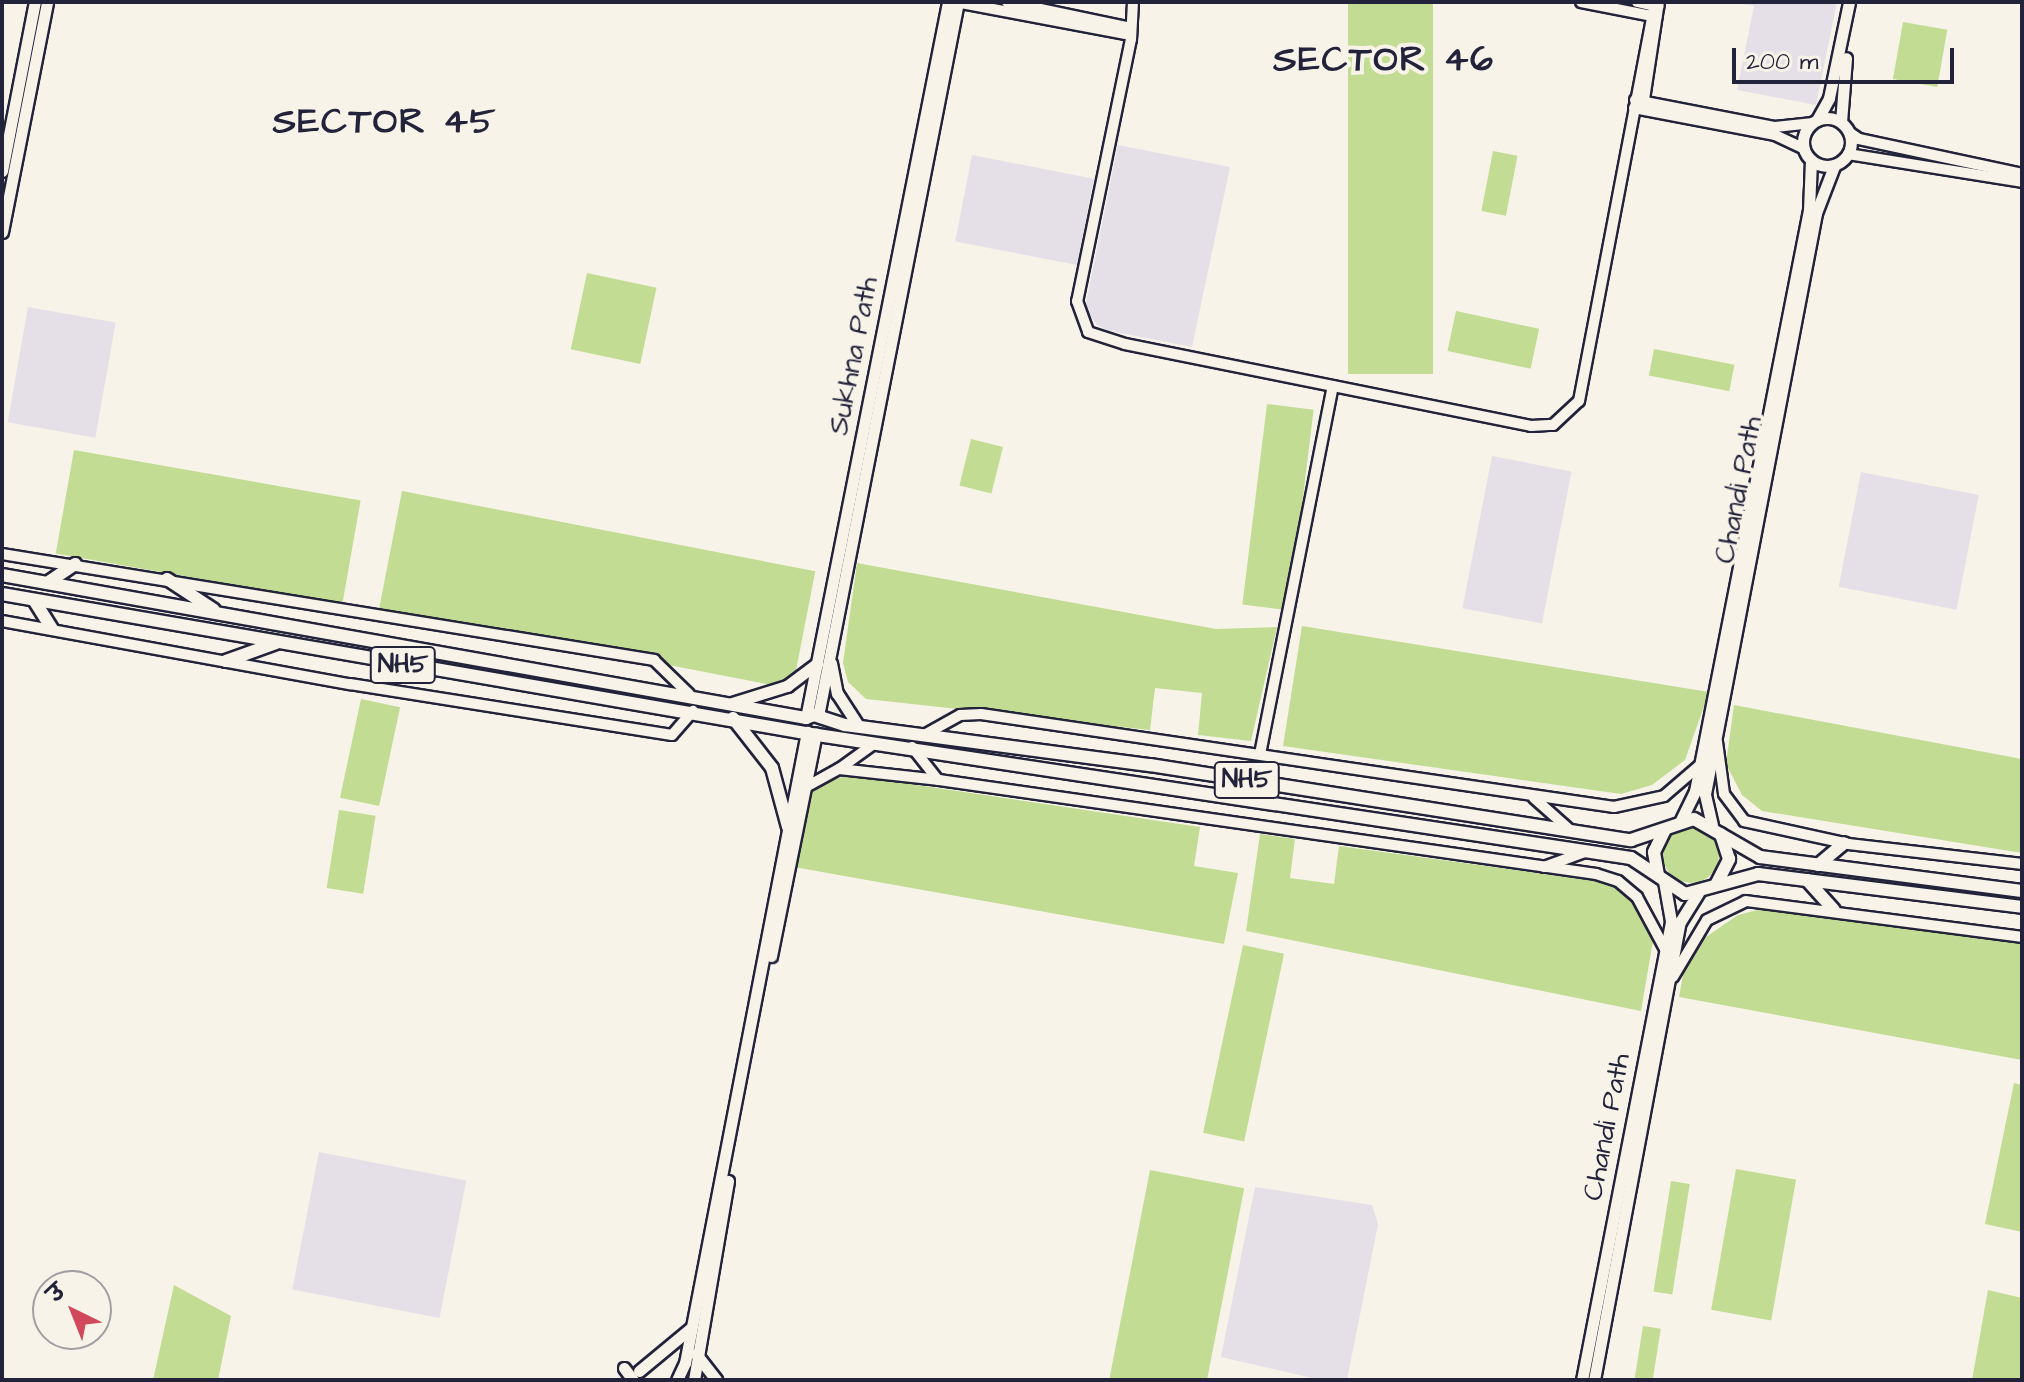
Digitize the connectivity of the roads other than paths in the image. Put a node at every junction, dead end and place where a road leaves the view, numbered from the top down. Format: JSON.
{"nodes":[{"id":1,"x":35,"y":2,"type":"edge"},
{"id":2,"x":47,"y":2,"type":"edge"},
{"id":3,"x":948,"y":2,"type":"edge"},
{"id":4,"x":957,"y":2,"type":"edge"},
{"id":5,"x":1007,"y":2,"type":"edge"},
{"id":6,"x":1133,"y":2,"type":"edge"},
{"id":7,"x":1139,"y":2,"type":"edge"},
{"id":8,"x":1581,"y":2,"type":"edge"},
{"id":9,"x":1637,"y":2,"type":"edge"},
{"id":10,"x":1849,"y":2,"type":"edge"},
{"id":11,"x":1857,"y":2,"type":"edge"},
{"id":12,"x":1656,"y":8,"type":"edge"},
{"id":13,"x":1129,"y":33,"type":"junction"},
{"id":14,"x":1639,"y":105,"type":"junction"},
{"id":15,"x":1815,"y":121,"type":"junction"},
{"id":16,"x":1841,"y":122,"type":"junction"},
{"id":17,"x":1849,"y":132,"type":"junction"},
{"id":18,"x":1803,"y":148,"type":"junction"},
{"id":19,"x":1848,"y":154,"type":"junction"},
{"id":20,"x":1811,"y":161,"type":"junction"},
{"id":21,"x":1834,"y":166,"type":"junction"},
{"id":22,"x":2,"y":171,"type":"edge"},
{"id":23,"x":2022,"y":174,"type":"edge"},
{"id":24,"x":2022,"y":182,"type":"edge"},
{"id":25,"x":2,"y":232,"type":"edge"},
{"id":26,"x":1333,"y":386,"type":"junction"},
{"id":27,"x":2,"y":554,"type":"edge"},
{"id":28,"x":75,"y":564,"type":"junction"},
{"id":29,"x":2,"y":575,"type":"edge"},
{"id":30,"x":167,"y":579,"type":"junction"},
{"id":31,"x":47,"y":583,"type":"junction"},
{"id":32,"x":2,"y":594,"type":"edge"},
{"id":33,"x":34,"y":600,"type":"junction"},
{"id":34,"x":224,"y":615,"type":"junction"},
{"id":35,"x":2,"y":621,"type":"edge"},
{"id":36,"x":52,"y":629,"type":"junction"},
{"id":37,"x":276,"y":643,"type":"junction"},
{"id":38,"x":830,"y":655,"type":"junction"},
{"id":39,"x":226,"y":661,"type":"junction"},
{"id":40,"x":818,"y":662,"type":"junction"},
{"id":41,"x":689,"y":694,"type":"junction"},
{"id":42,"x":732,"y":703,"type":"junction"},
{"id":43,"x":693,"y":711,"type":"junction"},
{"id":44,"x":733,"y":718,"type":"junction"},
{"id":45,"x":812,"y":725,"type":"junction"},
{"id":46,"x":859,"y":727,"type":"junction"},
{"id":47,"x":924,"y":735,"type":"junction"},
{"id":48,"x":1716,"y":736,"type":"junction"},
{"id":49,"x":877,"y":742,"type":"junction"},
{"id":50,"x":912,"y":747,"type":"junction"},
{"id":51,"x":1260,"y":754,"type":"junction"},
{"id":52,"x":1700,"y":765,"type":"junction"},
{"id":53,"x":839,"y":769,"type":"junction"},
{"id":54,"x":938,"y":780,"type":"junction"},
{"id":55,"x":806,"y":787,"type":"junction"},
{"id":56,"x":1533,"y":797,"type":"junction"},
{"id":57,"x":1676,"y":823,"type":"junction"},
{"id":58,"x":788,"y":827,"type":"junction"},
{"id":59,"x":1714,"y":827,"type":"junction"},
{"id":60,"x":1571,"y":830,"type":"junction"},
{"id":61,"x":1844,"y":843,"type":"junction"},
{"id":62,"x":1586,"y":851,"type":"junction"},
{"id":63,"x":2022,"y":864,"type":"edge"},
{"id":64,"x":1818,"y":865,"type":"junction"},
{"id":65,"x":1538,"y":869,"type":"junction"},
{"id":66,"x":1662,"y":880,"type":"junction"},
{"id":67,"x":1807,"y":880,"type":"junction"},
{"id":68,"x":1713,"y":887,"type":"junction"},
{"id":69,"x":2022,"y":891,"type":"edge"},
{"id":70,"x":1698,"y":893,"type":"junction"},
{"id":71,"x":2022,"y":907,"type":"edge"},
{"id":72,"x":1834,"y":910,"type":"junction"},
{"id":73,"x":2022,"y":937,"type":"edge"},
{"id":74,"x":1665,"y":949,"type":"junction"},
{"id":75,"x":1665,"y":998,"type":"junction"},
{"id":76,"x":692,"y":1326,"type":"junction"},
{"id":77,"x":696,"y":1354,"type":"junction"},
{"id":78,"x":624,"y":1368,"type":"dead end"},
{"id":79,"x":636,"y":1375,"type":"edge"},
{"id":80,"x":686,"y":1378,"type":"edge"},
{"id":81,"x":716,"y":1380,"type":"edge"},
{"id":82,"x":1582,"y":1380,"type":"edge"},
{"id":83,"x":1594,"y":1380,"type":"edge"}],
"edges":[{"from":1,"to":22,"type":"main road"},
{"from":2,"to":25,"type":"main road"},
{"from":3,"to":40,"type":"main road","name":"Sukhna Path"},
{"from":4,"to":13,"type":"street"},
{"from":4,"to":38,"type":"main road","name":"Sukhna Path"},
{"from":5,"to":13,"type":"street"},
{"from":6,"to":13,"type":"street"},
{"from":7,"to":13,"type":"street"},
{"from":8,"to":12,"type":"street"},
{"from":9,"to":12,"type":"street"},
{"from":10,"to":15,"type":"main road"},
{"from":11,"to":16,"type":"main road"},
{"from":12,"to":14,"type":"street"},
{"from":13,"to":26,"type":"street"},
{"from":14,"to":15,"type":"street"},
{"from":14,"to":18,"type":"street"},
{"from":14,"to":26,"type":"street"},
{"from":15,"to":16,"type":"main road"},
{"from":15,"to":18,"type":"main road"},
{"from":16,"to":17,"type":"main road"},
{"from":17,"to":19,"type":"main road"},
{"from":17,"to":23,"type":"street"},
{"from":18,"to":20,"type":"main road"},
{"from":19,"to":21,"type":"main road"},
{"from":19,"to":24,"type":"street"},
{"from":20,"to":21,"type":"main road"},
{"from":20,"to":52,"type":"main road","name":"Chandi Path"},
{"from":21,"to":48,"type":"main road","name":"Chandi Path"},
{"from":26,"to":51,"type":"street"},
{"from":27,"to":28,"type":"street"},
{"from":28,"to":30,"type":"street"},
{"from":28,"to":31,"type":"highway"},
{"from":29,"to":31,"type":"highway","number":"NH5"},
{"from":30,"to":34,"type":"highway"},
{"from":30,"to":41,"type":"street"},
{"from":31,"to":34,"type":"highway","number":"NH5"},
{"from":32,"to":33,"type":"highway","number":"NH5"},
{"from":33,"to":36,"type":"highway"},
{"from":33,"to":37,"type":"highway","number":"NH5"},
{"from":34,"to":41,"type":"highway","number":"NH5"},
{"from":35,"to":36,"type":"street"},
{"from":36,"to":39,"type":"street"},
{"from":37,"to":39,"type":"highway"},
{"from":37,"to":43,"type":"highway","number":"NH5"},
{"from":38,"to":45,"type":"main road","name":"Sukhna Path"},
{"from":38,"to":46,"type":"main road"},
{"from":39,"to":43,"type":"street"},
{"from":40,"to":42,"type":"main road"},
{"from":40,"to":45,"type":"main road","name":"Sukhna Path"},
{"from":41,"to":42,"type":"highway","number":"NH5"},
{"from":42,"to":45,"type":"highway","number":"NH5"},
{"from":43,"to":44,"type":"highway","number":"NH5"},
{"from":44,"to":45,"type":"highway","number":"NH5"},
{"from":44,"to":58,"type":"highway"},
{"from":45,"to":46,"type":"highway","number":"NH5"},
{"from":45,"to":49,"type":"highway","number":"NH5"},
{"from":45,"to":55,"type":"main road"},
{"from":45,"to":58,"type":"main road"},
{"from":46,"to":47,"type":"highway","number":"NH5"},
{"from":47,"to":51,"type":"street"},
{"from":47,"to":60,"type":"highway","number":"NH5"},
{"from":48,"to":59,"type":"main road","name":"Chandi Path"},
{"from":48,"to":61,"type":"street"},
{"from":49,"to":50,"type":"highway","number":"NH5"},
{"from":49,"to":53,"type":"street"},
{"from":50,"to":54,"type":"street"},
{"from":50,"to":62,"type":"highway","number":"NH5"},
{"from":51,"to":56,"type":"street"},
{"from":52,"to":56,"type":"street"},
{"from":52,"to":57,"type":"main road","name":"Chandi Path"},
{"from":53,"to":54,"type":"street"},
{"from":53,"to":55,"type":"street"},
{"from":54,"to":65,"type":"street"},
{"from":55,"to":77,"type":"main road"},
{"from":56,"to":60,"type":"street"},
{"from":57,"to":59,"type":"highway"},
{"from":57,"to":60,"type":"highway","number":"NH5"},
{"from":57,"to":66,"type":"highway"},
{"from":58,"to":76,"type":"main road"},
{"from":59,"to":64,"type":"highway"},
{"from":59,"to":68,"type":"highway"},
{"from":61,"to":63,"type":"street"},
{"from":61,"to":64,"type":"highway"},
{"from":62,"to":65,"type":"street"},
{"from":62,"to":66,"type":"highway","number":"NH5"},
{"from":64,"to":69,"type":"highway"},
{"from":65,"to":74,"type":"street"},
{"from":66,"to":70,"type":"highway","number":"NH5"},
{"from":66,"to":74,"type":"main road","name":"Chandi Path"},
{"from":67,"to":68,"type":"highway"},
{"from":67,"to":71,"type":"highway"},
{"from":67,"to":72,"type":"highway"},
{"from":68,"to":70,"type":"highway"},
{"from":70,"to":75,"type":"main road","name":"Chandi Path"},
{"from":72,"to":73,"type":"street"},
{"from":72,"to":75,"type":"street"},
{"from":74,"to":82,"type":"main road","name":"Chandi Path"},
{"from":75,"to":83,"type":"main road","name":"Chandi Path"},
{"from":76,"to":79,"type":"main road"},
{"from":76,"to":80,"type":"main road"},
{"from":77,"to":80,"type":"main road"},
{"from":77,"to":81,"type":"main road"},
{"from":78,"to":79,"type":"main road"}]}
